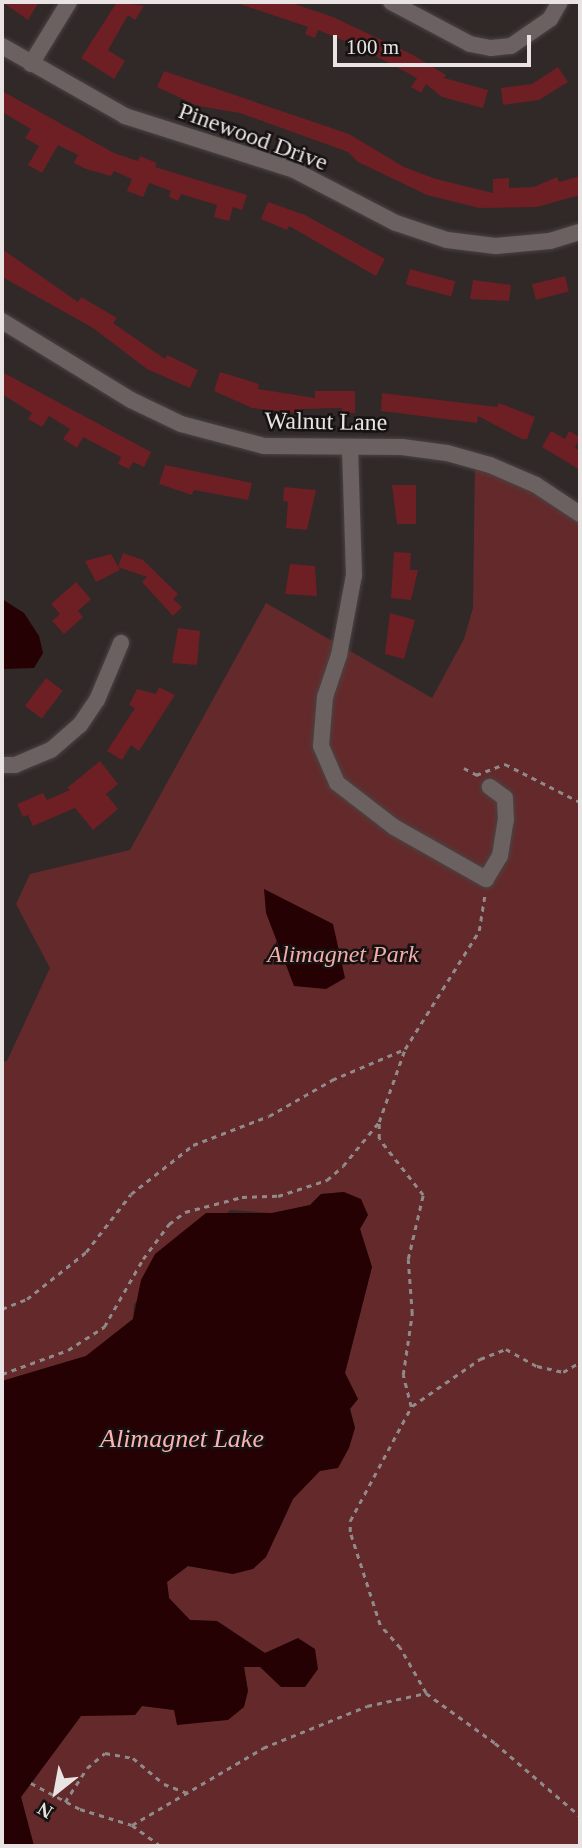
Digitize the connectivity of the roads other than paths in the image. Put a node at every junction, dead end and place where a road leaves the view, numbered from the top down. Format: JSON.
{"nodes":[{"id":1,"x":69,"y":2,"type":"edge"},
{"id":2,"x":391,"y":2,"type":"edge"},
{"id":3,"x":560,"y":2,"type":"edge"},
{"id":4,"x":2,"y":46,"type":"edge"},
{"id":5,"x":31,"y":64,"type":"junction"},
{"id":6,"x":580,"y":232,"type":"edge"},
{"id":7,"x":2,"y":321,"type":"edge"},
{"id":8,"x":350,"y":448,"type":"junction"},
{"id":9,"x":580,"y":514,"type":"edge"},
{"id":10,"x":121,"y":643,"type":"dead end"},
{"id":11,"x":2,"y":765,"type":"edge"},
{"id":12,"x":490,"y":787,"type":"road end"}],
"edges":[{"from":1,"to":5,"type":"street"},
{"from":2,"to":3,"type":"street"},
{"from":4,"to":5,"type":"street","name":"Pinewood Drive"},
{"from":5,"to":6,"type":"street","name":"Pinewood Drive"},
{"from":7,"to":8,"type":"street","name":"Walnut Lane"},
{"from":8,"to":9,"type":"street","name":"Walnut Lane"},
{"from":8,"to":12,"type":"street"},
{"from":10,"to":11,"type":"street"}]}
